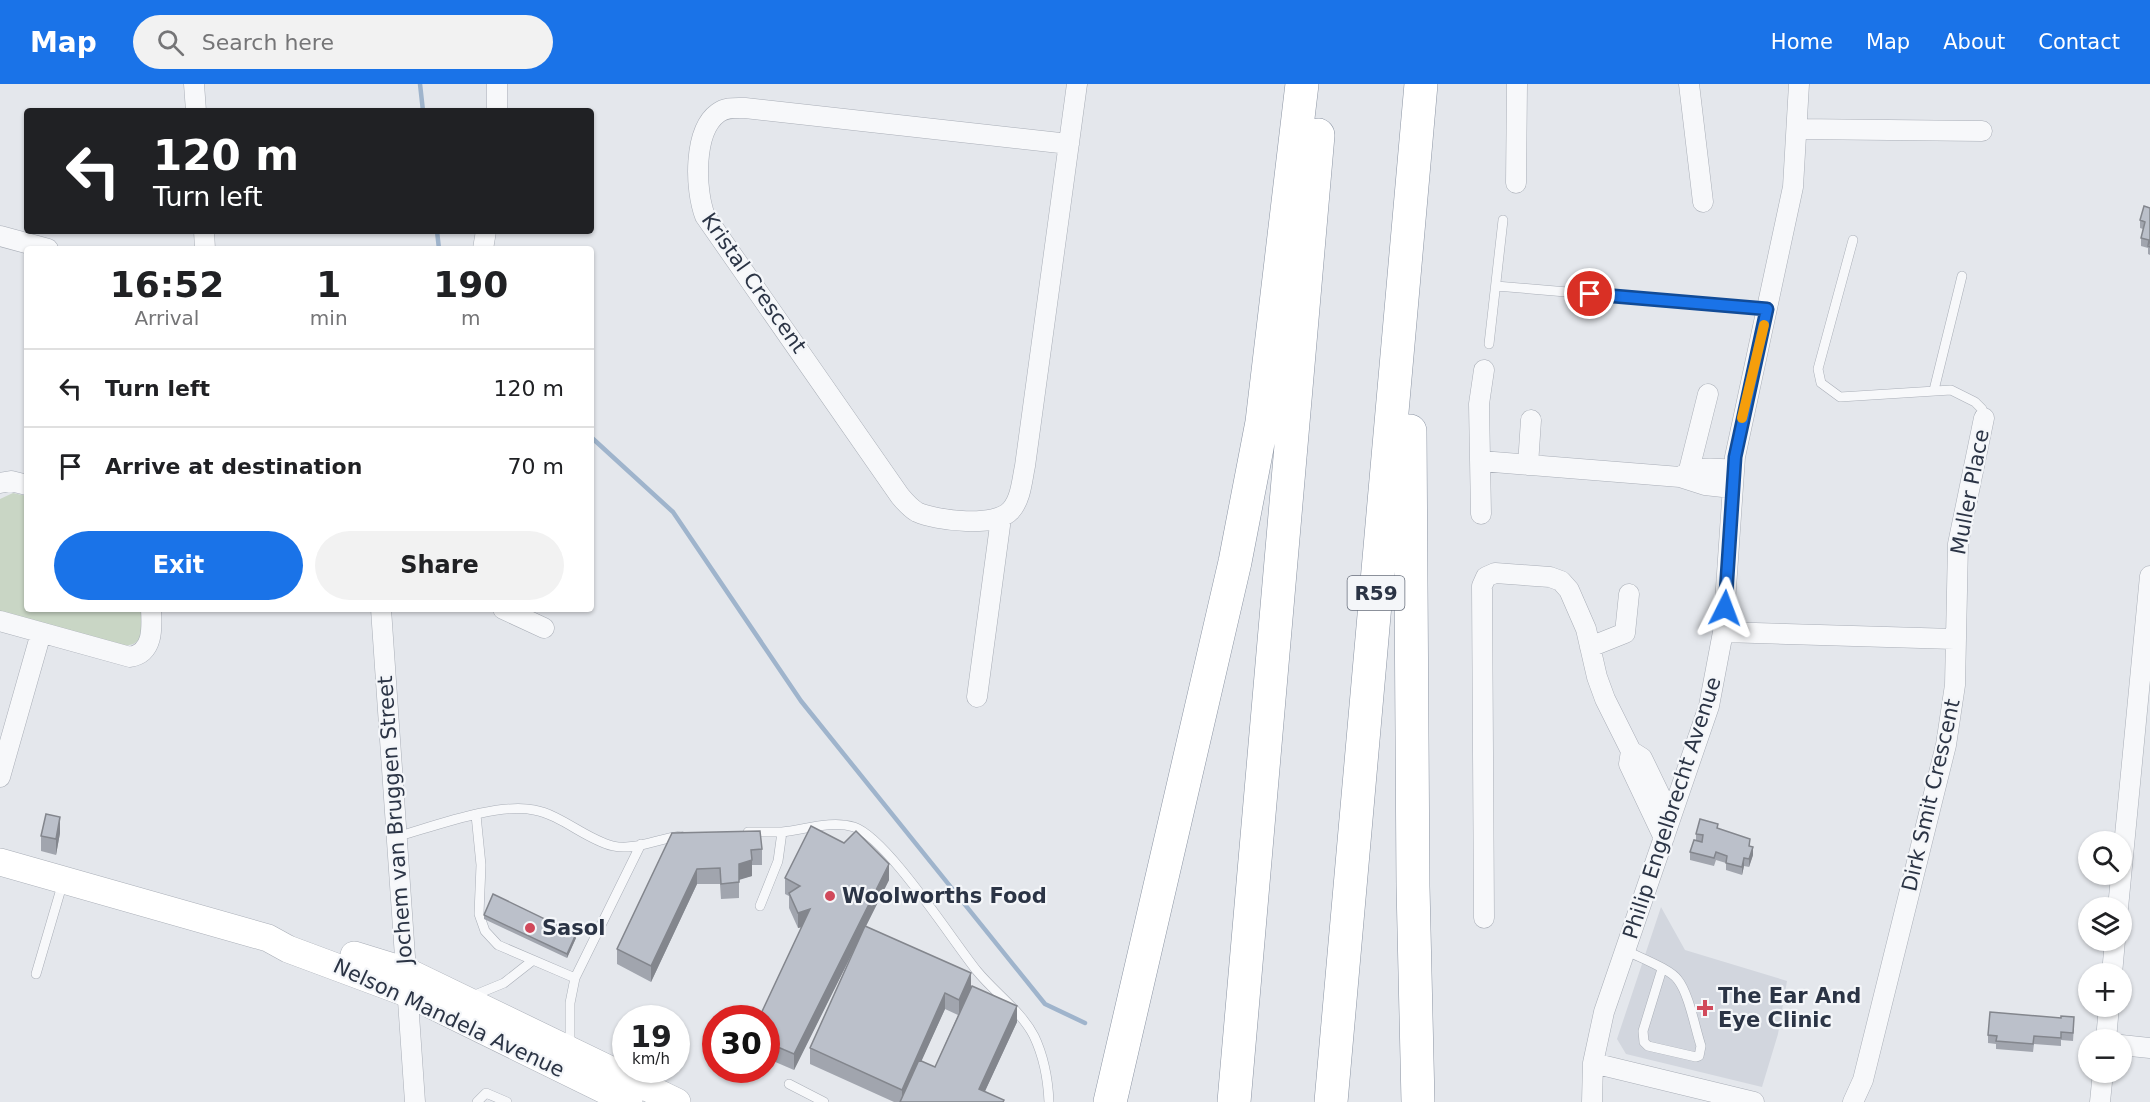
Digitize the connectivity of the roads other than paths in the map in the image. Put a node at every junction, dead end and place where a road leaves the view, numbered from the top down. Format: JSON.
{"nodes":[{"id":1,"x":194,"y":84,"type":"edge"},
{"id":2,"x":496,"y":84,"type":"edge"},
{"id":3,"x":1077,"y":84,"type":"edge"},
{"id":4,"x":1302,"y":84,"type":"edge"},
{"id":5,"x":1322,"y":84,"type":"edge"},
{"id":6,"x":1421,"y":84,"type":"edge"},
{"id":7,"x":1517,"y":84,"type":"edge"},
{"id":8,"x":1689,"y":84,"type":"edge"},
{"id":9,"x":1799,"y":84,"type":"edge"},
{"id":10,"x":196,"y":108,"type":"edge"},
{"id":11,"x":497,"y":108,"type":"edge"},
{"id":12,"x":1797,"y":129,"type":"junction"},
{"id":13,"x":1982,"y":131,"type":"dead end"},
{"id":14,"x":1069,"y":144,"type":"junction"},
{"id":15,"x":1516,"y":183,"type":"dead end"},
{"id":16,"x":1703,"y":202,"type":"dead end"},
{"id":17,"x":1503,"y":220,"type":"dead end"},
{"id":18,"x":0,"y":236,"type":"edge"},
{"id":19,"x":1852,"y":240,"type":"dead end"},
{"id":20,"x":37,"y":246,"type":"edge"},
{"id":21,"x":1962,"y":276,"type":"dead end"},
{"id":22,"x":1404,"y":285,"type":"junction"},
{"id":23,"x":1496,"y":286,"type":"junction"},
{"id":24,"x":1767,"y":309,"type":"junction"},
{"id":25,"x":1489,"y":344,"type":"dead end"},
{"id":26,"x":1484,"y":370,"type":"dead end"},
{"id":27,"x":1934,"y":390,"type":"junction"},
{"id":28,"x":1708,"y":394,"type":"dead end"},
{"id":29,"x":1984,"y":418,"type":"joint"},
{"id":30,"x":1531,"y":420,"type":"dead end"},
{"id":31,"x":1481,"y":461,"type":"junction"},
{"id":32,"x":1528,"y":465,"type":"junction"},
{"id":33,"x":1684,"y":474,"type":"junction"},
{"id":34,"x":1732,"y":479,"type":"junction"},
{"id":35,"x":0,"y":483,"type":"edge"},
{"id":36,"x":24,"y":484,"type":"edge"},
{"id":37,"x":1481,"y":514,"type":"dead end"},
{"id":38,"x":1001,"y":518,"type":"junction"},
{"id":39,"x":2150,"y":576,"type":"edge"},
{"id":40,"x":1629,"y":594,"type":"dead end"},
{"id":41,"x":151,"y":612,"type":"edge"},
{"id":42,"x":381,"y":612,"type":"edge"},
{"id":43,"x":509,"y":612,"type":"edge"},
{"id":44,"x":0,"y":621,"type":"edge"},
{"id":45,"x":544,"y":628,"type":"dead end"},
{"id":46,"x":1724,"y":632,"type":"junction"},
{"id":47,"x":41,"y":633,"type":"junction"},
{"id":48,"x":1954,"y":639,"type":"junction"},
{"id":49,"x":1590,"y":647,"type":"junction"},
{"id":50,"x":977,"y":698,"type":"dead end"},
{"id":51,"x":1631,"y":751,"type":"junction"},
{"id":52,"x":0,"y":777,"type":"edge"},
{"id":53,"x":476,"y":815,"type":"junction"},
{"id":54,"x":1670,"y":816,"type":"junction"},
{"id":55,"x":742,"y":832,"type":"edge"},
{"id":56,"x":782,"y":832,"type":"junction"},
{"id":57,"x":688,"y":836,"type":"edge"},
{"id":58,"x":396,"y":837,"type":"junction"},
{"id":59,"x":1664,"y":838,"type":"junction"},
{"id":60,"x":641,"y":844,"type":"junction"},
{"id":61,"x":0,"y":862,"type":"edge"},
{"id":62,"x":64,"y":880,"type":"junction"},
{"id":63,"x":2119,"y":897,"type":"edge"},
{"id":64,"x":760,"y":906,"type":"dead end"},
{"id":65,"x":1484,"y":918,"type":"dead end"},
{"id":66,"x":1625,"y":951,"type":"junction"},
{"id":67,"x":532,"y":961,"type":"junction"},
{"id":68,"x":1662,"y":969,"type":"junction"},
{"id":69,"x":36,"y":974,"type":"dead end"},
{"id":70,"x":575,"y":978,"type":"junction"},
{"id":71,"x":407,"y":983,"type":"junction"},
{"id":72,"x":465,"y":999,"type":"junction"},
{"id":73,"x":2132,"y":1046,"type":"edge"},
{"id":74,"x":2150,"y":1048,"type":"edge"},
{"id":75,"x":570,"y":1050,"type":"junction"},
{"id":76,"x":1593,"y":1063,"type":"junction"},
{"id":77,"x":2102,"y":1083,"type":"edge"},
{"id":78,"x":789,"y":1084,"type":"dead end"},
{"id":79,"x":415,"y":1102,"type":"edge"},
{"id":80,"x":477,"y":1102,"type":"edge"},
{"id":81,"x":507,"y":1102,"type":"edge"},
{"id":82,"x":629,"y":1102,"type":"edge"},
{"id":83,"x":677,"y":1102,"type":"edge"},
{"id":84,"x":824,"y":1102,"type":"edge"},
{"id":85,"x":1049,"y":1102,"type":"edge"},
{"id":86,"x":1110,"y":1102,"type":"edge"},
{"id":87,"x":1234,"y":1102,"type":"edge"},
{"id":88,"x":1331,"y":1102,"type":"edge"},
{"id":89,"x":1418,"y":1102,"type":"edge"},
{"id":90,"x":1592,"y":1102,"type":"edge"},
{"id":91,"x":1754,"y":1102,"type":"edge"},
{"id":92,"x":1853,"y":1102,"type":"edge"},
{"id":93,"x":2100,"y":1102,"type":"edge"}],
"edges":[{"from":1,"to":10,"type":"street"},
{"from":2,"to":11,"type":"street"},
{"from":3,"to":14,"type":"street"},
{"from":4,"to":86,"type":"highway"},
{"from":5,"to":87,"type":"highway"},
{"from":6,"to":22,"type":"highway","number":"R59"},
{"from":7,"to":15,"type":"street"},
{"from":8,"to":16,"type":"street"},
{"from":9,"to":12,"type":"street","name":"Philip Engelbrecht Avenue"},
{"from":12,"to":13,"type":"street"},
{"from":12,"to":24,"type":"street","name":"Philip Engelbrecht Avenue"},
{"from":14,"to":38,"type":"street"},
{"from":14,"to":38,"type":"street","name":"Kristal Crescent"},
{"from":17,"to":23,"type":"lane"},
{"from":18,"to":20,"type":"street"},
{"from":19,"to":27,"type":"lane"},
{"from":21,"to":27,"type":"lane"},
{"from":22,"to":88,"type":"highway","number":"R59"},
{"from":22,"to":89,"type":"highway"},
{"from":23,"to":24,"type":"lane"},
{"from":23,"to":25,"type":"lane"},
{"from":24,"to":34,"type":"street","name":"Philip Engelbrecht Avenue"},
{"from":26,"to":31,"type":"street"},
{"from":27,"to":29,"type":"lane"},
{"from":28,"to":33,"type":"street"},
{"from":29,"to":48,"type":"street","name":"Muller Place"},
{"from":30,"to":32,"type":"street"},
{"from":31,"to":32,"type":"street"},
{"from":31,"to":37,"type":"street"},
{"from":32,"to":33,"type":"street"},
{"from":33,"to":34,"type":"street"},
{"from":34,"to":46,"type":"street","name":"Philip Engelbrecht Avenue"},
{"from":35,"to":36,"type":"street"},
{"from":38,"to":50,"type":"street"},
{"from":39,"to":63,"type":"street"},
{"from":40,"to":49,"type":"street"},
{"from":41,"to":47,"type":"street"},
{"from":42,"to":58,"type":"street","name":"Jochem van Bruggen Street"},
{"from":43,"to":45,"type":"street"},
{"from":44,"to":47,"type":"street"},
{"from":46,"to":48,"type":"street"},
{"from":46,"to":54,"type":"street","name":"Philip Engelbrecht Avenue"},
{"from":47,"to":52,"type":"street"},
{"from":48,"to":92,"type":"street","name":"Dirk Smit Crescent"},
{"from":49,"to":51,"type":"street"},
{"from":49,"to":65,"type":"street"},
{"from":51,"to":54,"type":"street"},
{"from":51,"to":59,"type":"street"},
{"from":53,"to":58,"type":"lane"},
{"from":53,"to":60,"type":"lane"},
{"from":53,"to":67,"type":"lane"},
{"from":54,"to":59,"type":"street","name":"Philip Engelbrecht Avenue"},
{"from":55,"to":56,"type":"lane"},
{"from":56,"to":64,"type":"lane"},
{"from":56,"to":85,"type":"lane"},
{"from":57,"to":60,"type":"lane"},
{"from":58,"to":71,"type":"street","name":"Jochem van Bruggen Street"},
{"from":59,"to":66,"type":"street","name":"Philip Engelbrecht Avenue"},
{"from":60,"to":70,"type":"lane"},
{"from":61,"to":62,"type":"street","name":"Nelson Mandela Avenue"},
{"from":62,"to":69,"type":"lane"},
{"from":62,"to":71,"type":"street","name":"Nelson Mandela Avenue"},
{"from":66,"to":68,"type":"lane"},
{"from":66,"to":76,"type":"street","name":"Philip Engelbrecht Avenue"},
{"from":67,"to":70,"type":"lane"},
{"from":67,"to":72,"type":"lane"},
{"from":68,"to":68,"type":"lane"},
{"from":70,"to":75,"type":"lane"},
{"from":71,"to":72,"type":"street","name":"Nelson Mandela Avenue"},
{"from":71,"to":79,"type":"street","name":"Jochem van Bruggen Street"},
{"from":71,"to":82,"type":"street","name":"Nelson Mandela Avenue"},
{"from":72,"to":75,"type":"street","name":"Nelson Mandela Avenue"},
{"from":73,"to":74,"type":"street"},
{"from":75,"to":83,"type":"street","name":"Nelson Mandela Avenue"},
{"from":76,"to":90,"type":"street","name":"Philip Engelbrecht Avenue"},
{"from":76,"to":91,"type":"street"},
{"from":77,"to":93,"type":"street"},
{"from":78,"to":84,"type":"lane"},
{"from":80,"to":81,"type":"lane"}]}
